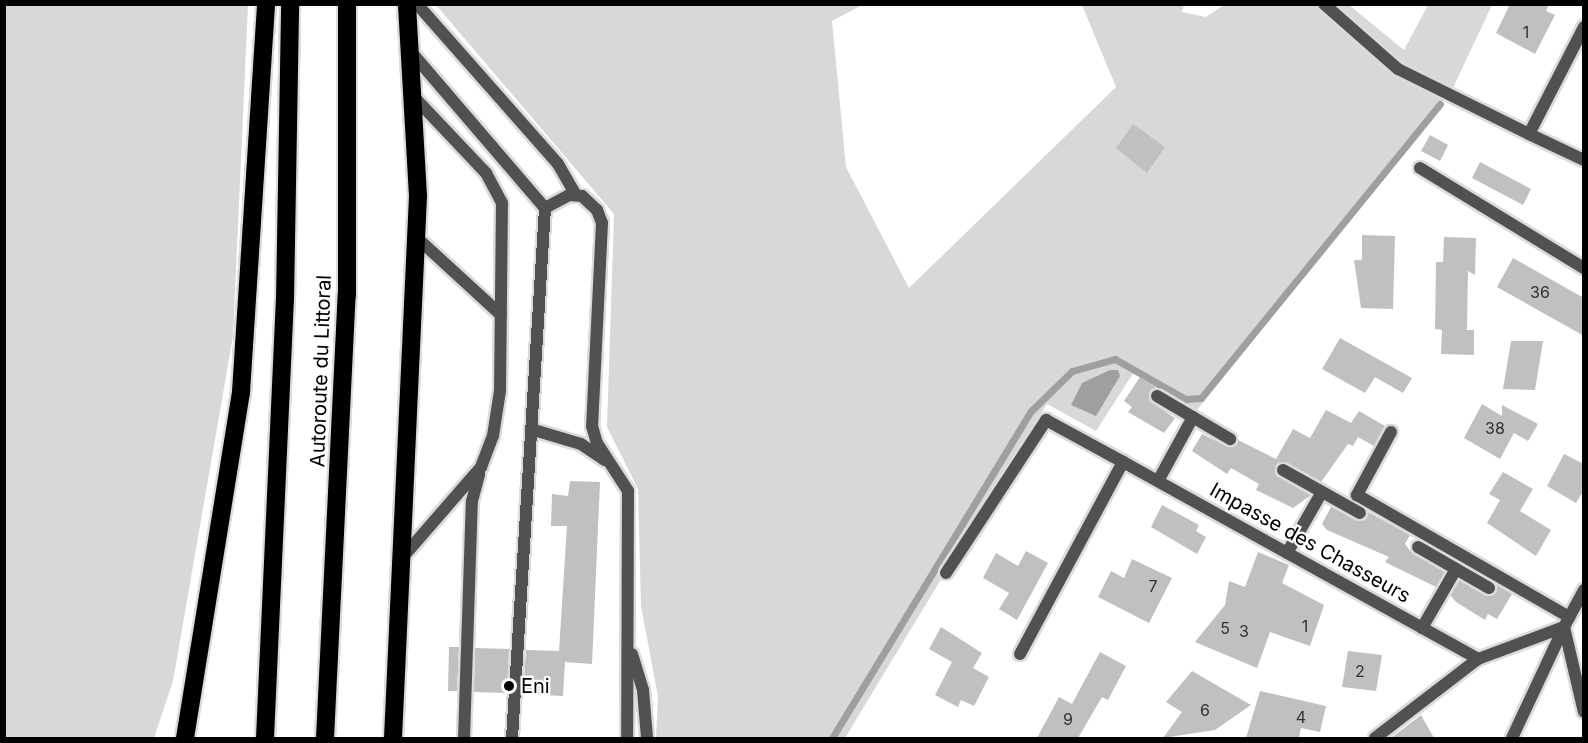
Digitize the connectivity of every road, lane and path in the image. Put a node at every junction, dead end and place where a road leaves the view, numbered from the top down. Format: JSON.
{"nodes":[{"id":1,"x":266,"y":4,"type":"edge"},
{"id":2,"x":290,"y":4,"type":"edge"},
{"id":3,"x":346,"y":4,"type":"edge"},
{"id":4,"x":407,"y":4,"type":"edge"},
{"id":5,"x":417,"y":4,"type":"edge"},
{"id":6,"x":1324,"y":4,"type":"edge"},
{"id":7,"x":1584,"y":27,"type":"edge"},
{"id":8,"x":412,"y":53,"type":"junction"},
{"id":9,"x":416,"y":99,"type":"junction"},
{"id":10,"x":1529,"y":134,"type":"junction"},
{"id":11,"x":1584,"y":160,"type":"edge"},
{"id":12,"x":1420,"y":168,"type":"dead end"},
{"id":13,"x":576,"y":195,"type":"junction"},
{"id":14,"x":545,"y":208,"type":"junction"},
{"id":15,"x":416,"y":237,"type":"junction"},
{"id":16,"x":1584,"y":268,"type":"edge"},
{"id":17,"x":501,"y":315,"type":"junction"},
{"id":18,"x":1157,"y":396,"type":"dead end"},
{"id":19,"x":1193,"y":417,"type":"junction"},
{"id":20,"x":534,"y":430,"type":"junction"},
{"id":21,"x":1391,"y":432,"type":"dead end"},
{"id":22,"x":1230,"y":438,"type":"dead end"},
{"id":23,"x":1123,"y":462,"type":"junction"},
{"id":24,"x":614,"y":465,"type":"junction"},
{"id":25,"x":481,"y":467,"type":"junction"},
{"id":26,"x":1283,"y":470,"type":"dead end"},
{"id":27,"x":1158,"y":481,"type":"junction"},
{"id":28,"x":1322,"y":492,"type":"junction"},
{"id":29,"x":1360,"y":513,"type":"dead end"},
{"id":30,"x":1418,"y":547,"type":"dead end"},
{"id":31,"x":1287,"y":553,"type":"junction"},
{"id":32,"x":402,"y":558,"type":"junction"},
{"id":33,"x":1456,"y":569,"type":"junction"},
{"id":34,"x":946,"y":573,"type":"dead end"},
{"id":35,"x":1489,"y":588,"type":"dead end"},
{"id":36,"x":1584,"y":590,"type":"edge"},
{"id":37,"x":1567,"y":622,"type":"junction"},
{"id":38,"x":1422,"y":628,"type":"junction"},
{"id":39,"x":632,"y":654,"type":"junction"},
{"id":40,"x":1020,"y":654,"type":"dead end"},
{"id":41,"x":1478,"y":659,"type":"junction"},
{"id":42,"x":1584,"y":712,"type":"edge"},
{"id":43,"x":464,"y":732,"type":"edge"},
{"id":44,"x":185,"y":738,"type":"edge"},
{"id":45,"x":265,"y":738,"type":"edge"},
{"id":46,"x":325,"y":738,"type":"edge"},
{"id":47,"x":393,"y":738,"type":"edge"},
{"id":48,"x":458,"y":738,"type":"edge"},
{"id":49,"x":512,"y":738,"type":"edge"},
{"id":50,"x":627,"y":738,"type":"edge"},
{"id":51,"x":647,"y":738,"type":"edge"},
{"id":52,"x":1375,"y":738,"type":"edge"},
{"id":53,"x":1512,"y":738,"type":"edge"}],
"edges":[{"from":1,"to":44,"type":"highway"},
{"from":2,"to":45,"type":"highway","name":"Autoroute du Littoral"},
{"from":3,"to":46,"type":"highway","name":"Autoroute du Littoral"},
{"from":4,"to":8,"type":"highway"},
{"from":5,"to":13,"type":"street"},
{"from":6,"to":10,"type":"street"},
{"from":7,"to":10,"type":"street"},
{"from":8,"to":9,"type":"highway"},
{"from":8,"to":14,"type":"street"},
{"from":9,"to":15,"type":"highway"},
{"from":9,"to":17,"type":"street"},
{"from":10,"to":11,"type":"street"},
{"from":12,"to":16,"type":"street"},
{"from":13,"to":14,"type":"street"},
{"from":13,"to":24,"type":"street"},
{"from":14,"to":20,"type":"street"},
{"from":15,"to":17,"type":"street"},
{"from":15,"to":32,"type":"highway"},
{"from":17,"to":25,"type":"street"},
{"from":18,"to":19,"type":"street"},
{"from":19,"to":22,"type":"street"},
{"from":19,"to":27,"type":"street"},
{"from":20,"to":24,"type":"street"},
{"from":20,"to":49,"type":"street"},
{"from":21,"to":37,"type":"street"},
{"from":23,"to":27,"type":"street","name":"Impasse des Chasseurs"},
{"from":23,"to":34,"type":"street","name":"Impasse des Chasseurs"},
{"from":23,"to":40,"type":"street"},
{"from":24,"to":39,"type":"street"},
{"from":25,"to":32,"type":"street"},
{"from":25,"to":43,"type":"street"},
{"from":26,"to":28,"type":"street"},
{"from":27,"to":31,"type":"street","name":"Impasse des Chasseurs"},
{"from":28,"to":29,"type":"street"},
{"from":28,"to":31,"type":"street"},
{"from":30,"to":33,"type":"street"},
{"from":31,"to":38,"type":"street","name":"Impasse des Chasseurs"},
{"from":32,"to":47,"type":"highway"},
{"from":33,"to":35,"type":"street"},
{"from":33,"to":38,"type":"street"},
{"from":36,"to":37,"type":"street"},
{"from":37,"to":41,"type":"street"},
{"from":37,"to":42,"type":"street"},
{"from":37,"to":53,"type":"street"},
{"from":38,"to":41,"type":"street","name":"Impasse des Chasseurs"},
{"from":39,"to":50,"type":"street"},
{"from":39,"to":51,"type":"street"},
{"from":41,"to":52,"type":"street"},
{"from":43,"to":48,"type":"street"}]}
